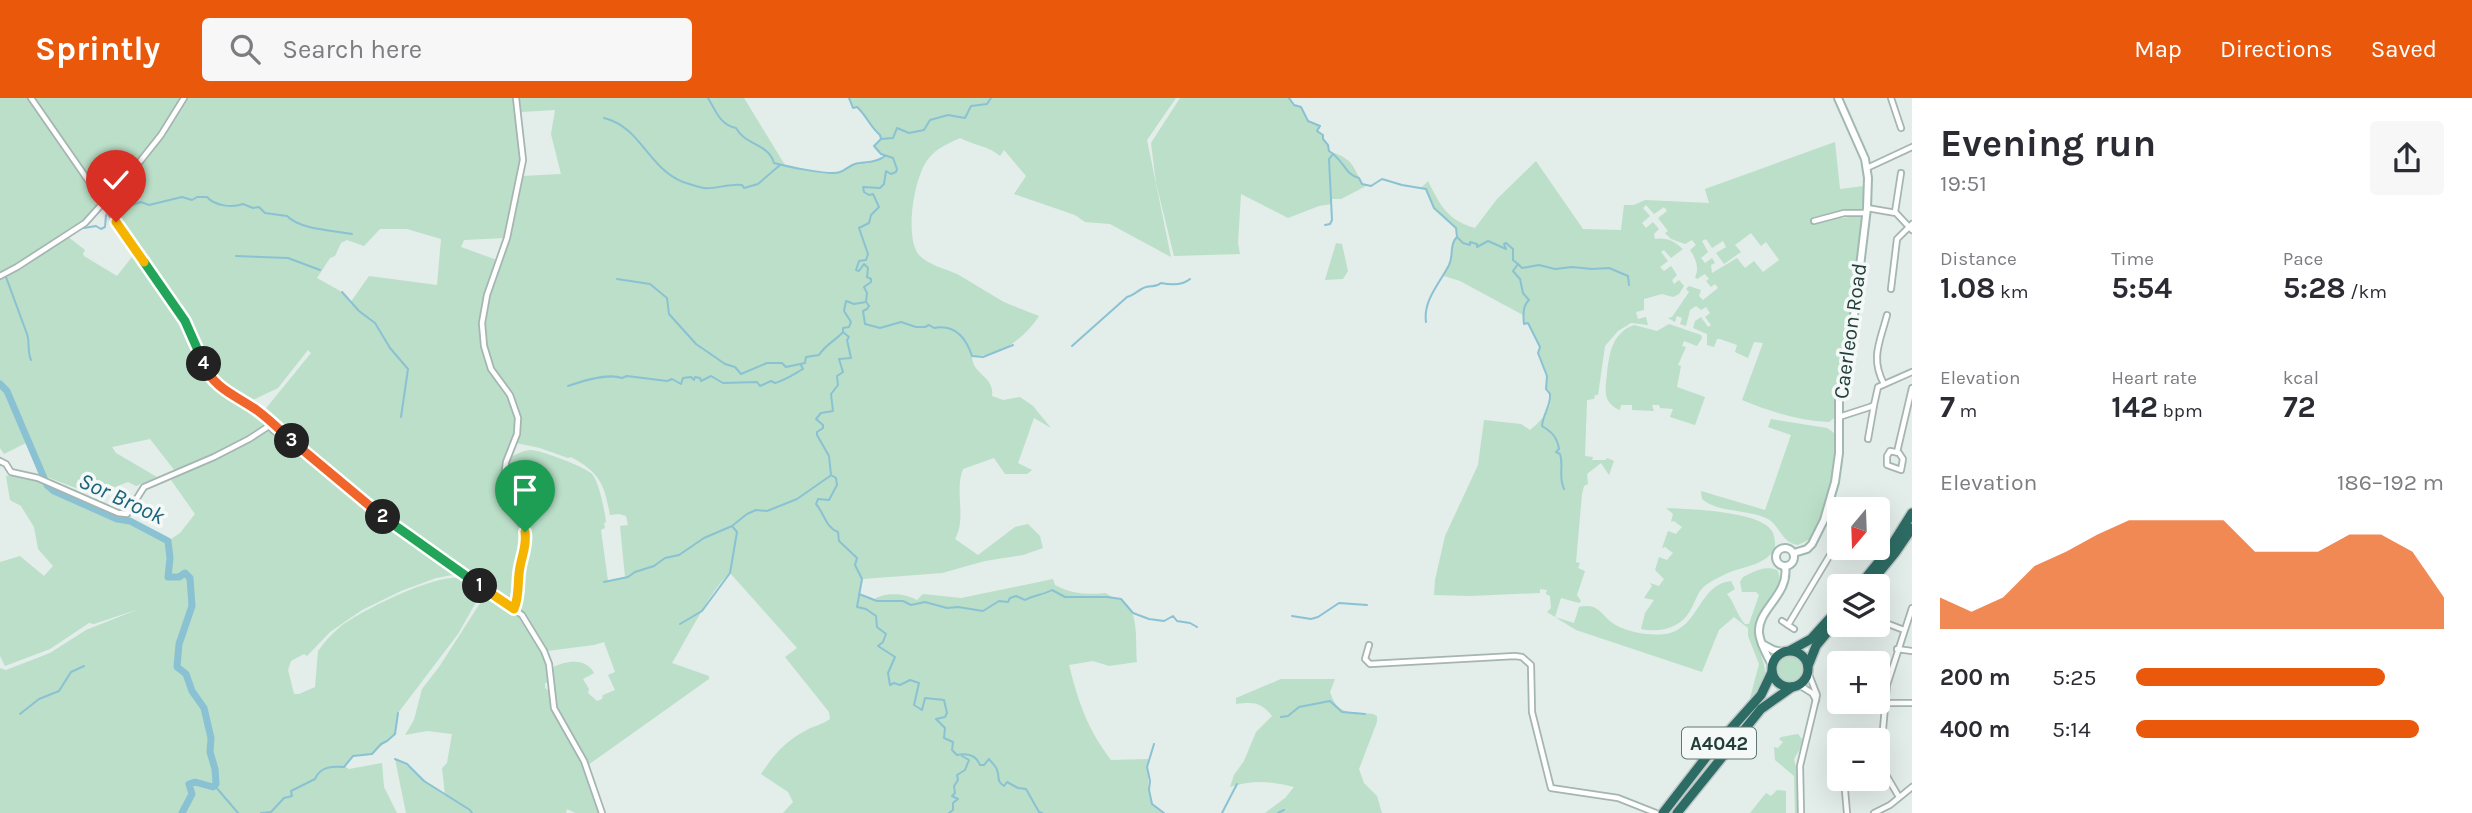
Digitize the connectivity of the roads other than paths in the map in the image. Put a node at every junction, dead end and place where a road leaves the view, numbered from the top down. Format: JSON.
{"nodes":[{"id":1,"x":31,"y":98,"type":"edge"},
{"id":2,"x":184,"y":98,"type":"edge"},
{"id":3,"x":516,"y":98,"type":"edge"},
{"id":4,"x":1838,"y":98,"type":"edge"},
{"id":5,"x":1891,"y":98,"type":"edge"},
{"id":6,"x":1898,"y":118,"type":"junction"},
{"id":7,"x":1892,"y":120,"type":"dead end"},
{"id":8,"x":1901,"y":128,"type":"dead end"},
{"id":9,"x":1912,"y":147,"type":"edge"},
{"id":10,"x":1867,"y":168,"type":"junction"},
{"id":11,"x":1901,"y":173,"type":"dead end"},
{"id":12,"x":102,"y":202,"type":"junction"},
{"id":13,"x":1867,"y":211,"type":"junction"},
{"id":14,"x":1895,"y":212,"type":"junction"},
{"id":15,"x":1814,"y":221,"type":"dead end"},
{"id":16,"x":1911,"y":226,"type":"edge"},
{"id":17,"x":0,"y":276,"type":"edge"},
{"id":18,"x":1891,"y":289,"type":"dead end"},
{"id":19,"x":1887,"y":315,"type":"dead end"},
{"id":20,"x":1912,"y":373,"type":"edge"},
{"id":21,"x":1884,"y":384,"type":"junction"},
{"id":22,"x":1912,"y":388,"type":"edge"},
{"id":23,"x":1874,"y":405,"type":"junction"},
{"id":24,"x":258,"y":412,"type":"junction"},
{"id":25,"x":1839,"y":417,"type":"junction"},
{"id":26,"x":269,"y":426,"type":"junction"},
{"id":27,"x":1868,"y":439,"type":"dead end"},
{"id":28,"x":1897,"y":452,"type":"junction"},
{"id":29,"x":306,"y":453,"type":"junction"},
{"id":30,"x":0,"y":461,"type":"edge"},
{"id":31,"x":1831,"y":497,"type":"edge"},
{"id":32,"x":1827,"y":512,"type":"edge"},
{"id":33,"x":1912,"y":513,"type":"edge"},
{"id":34,"x":1912,"y":528,"type":"edge"},
{"id":35,"x":1794,"y":552,"type":"junction"},
{"id":36,"x":1827,"y":560,"type":"edge"},
{"id":37,"x":1785,"y":566,"type":"junction"},
{"id":38,"x":1869,"y":574,"type":"edge"},
{"id":39,"x":1878,"y":574,"type":"edge"},
{"id":40,"x":1912,"y":608,"type":"edge"},
{"id":41,"x":514,"y":609,"type":"junction"},
{"id":42,"x":1782,"y":621,"type":"dead end"},
{"id":43,"x":1827,"y":621,"type":"edge"},
{"id":44,"x":1788,"y":625,"type":"junction"},
{"id":45,"x":1890,"y":625,"type":"edge"},
{"id":46,"x":1794,"y":629,"type":"dead end"},
{"id":47,"x":1904,"y":631,"type":"junction"},
{"id":48,"x":1827,"y":633,"type":"edge"},
{"id":49,"x":1762,"y":644,"type":"junction"},
{"id":50,"x":1369,"y":645,"type":"dead end"},
{"id":51,"x":1897,"y":649,"type":"junction"},
{"id":52,"x":1786,"y":651,"type":"junction"},
{"id":53,"x":1912,"y":652,"type":"edge"},
{"id":54,"x":1772,"y":668,"type":"junction"},
{"id":55,"x":1808,"y":669,"type":"junction"},
{"id":56,"x":1890,"y":674,"type":"edge"},
{"id":57,"x":1795,"y":686,"type":"junction"},
{"id":58,"x":1816,"y":701,"type":"junction"},
{"id":59,"x":1890,"y":703,"type":"edge"},
{"id":60,"x":1912,"y":703,"type":"edge"},
{"id":61,"x":1885,"y":714,"type":"edge"},
{"id":62,"x":1912,"y":787,"type":"edge"},
{"id":63,"x":1845,"y":791,"type":"edge"},
{"id":64,"x":1899,"y":797,"type":"junction"},
{"id":65,"x":602,"y":813,"type":"edge"},
{"id":66,"x":1656,"y":813,"type":"edge"},
{"id":67,"x":1663,"y":813,"type":"edge"},
{"id":68,"x":1677,"y":813,"type":"edge"},
{"id":69,"x":1801,"y":813,"type":"edge"},
{"id":70,"x":1847,"y":813,"type":"edge"},
{"id":71,"x":1874,"y":813,"type":"edge"}],
"edges":[{"from":1,"to":12,"type":"street"},
{"from":2,"to":12,"type":"street"},
{"from":3,"to":41,"type":"street"},
{"from":4,"to":10,"type":"main road","name":"Caerleon Road"},
{"from":5,"to":6,"type":"street"},
{"from":6,"to":7,"type":"street"},
{"from":6,"to":8,"type":"street"},
{"from":9,"to":10,"type":"street"},
{"from":10,"to":13,"type":"main road","name":"Caerleon Road"},
{"from":11,"to":14,"type":"street"},
{"from":12,"to":17,"type":"street"},
{"from":12,"to":24,"type":"street"},
{"from":13,"to":14,"type":"street"},
{"from":13,"to":15,"type":"street"},
{"from":13,"to":25,"type":"main road","name":"Caerleon Road"},
{"from":14,"to":16,"type":"street"},
{"from":16,"to":18,"type":"street"},
{"from":19,"to":21,"type":"street"},
{"from":20,"to":21,"type":"street"},
{"from":21,"to":23,"type":"street"},
{"from":22,"to":28,"type":"street"},
{"from":23,"to":25,"type":"street"},
{"from":23,"to":27,"type":"street"},
{"from":24,"to":26,"type":"street"},
{"from":24,"to":29,"type":"street"},
{"from":25,"to":31,"type":"main road","name":"Caerleon Road"},
{"from":26,"to":29,"type":"street"},
{"from":26,"to":30,"type":"street"},
{"from":28,"to":28,"type":"street"},
{"from":29,"to":41,"type":"street"},
{"from":32,"to":35,"type":"main road","name":"Caerleon Road"},
{"from":33,"to":38,"type":"highway"},
{"from":34,"to":39,"type":"highway"},
{"from":35,"to":37,"type":"main road","name":"Caerleon Road"},
{"from":35,"to":37,"type":"main road","name":"Caerleon Road"},
{"from":36,"to":44,"type":"street"},
{"from":37,"to":49,"type":"main road","name":"Caerleon Road"},
{"from":40,"to":47,"type":"street"},
{"from":41,"to":65,"type":"street"},
{"from":42,"to":44,"type":"street"},
{"from":43,"to":52,"type":"highway"},
{"from":44,"to":46,"type":"street"},
{"from":45,"to":47,"type":"street"},
{"from":47,"to":51,"type":"street"},
{"from":48,"to":55,"type":"highway"},
{"from":49,"to":52,"type":"main road"},
{"from":49,"to":54,"type":"main road"},
{"from":50,"to":66,"type":"street"},
{"from":51,"to":53,"type":"street"},
{"from":51,"to":56,"type":"street"},
{"from":52,"to":54,"type":"highway"},
{"from":52,"to":55,"type":"highway"},
{"from":54,"to":57,"type":"highway"},
{"from":54,"to":67,"type":"highway","number":"A4042"},
{"from":55,"to":57,"type":"highway"},
{"from":55,"to":58,"type":"street"},
{"from":57,"to":58,"type":"street"},
{"from":57,"to":68,"type":"highway","number":"A4042"},
{"from":58,"to":69,"type":"street"},
{"from":59,"to":60,"type":"street"},
{"from":61,"to":64,"type":"street"},
{"from":62,"to":64,"type":"street"},
{"from":63,"to":70,"type":"street"},
{"from":64,"to":71,"type":"street"}]}
